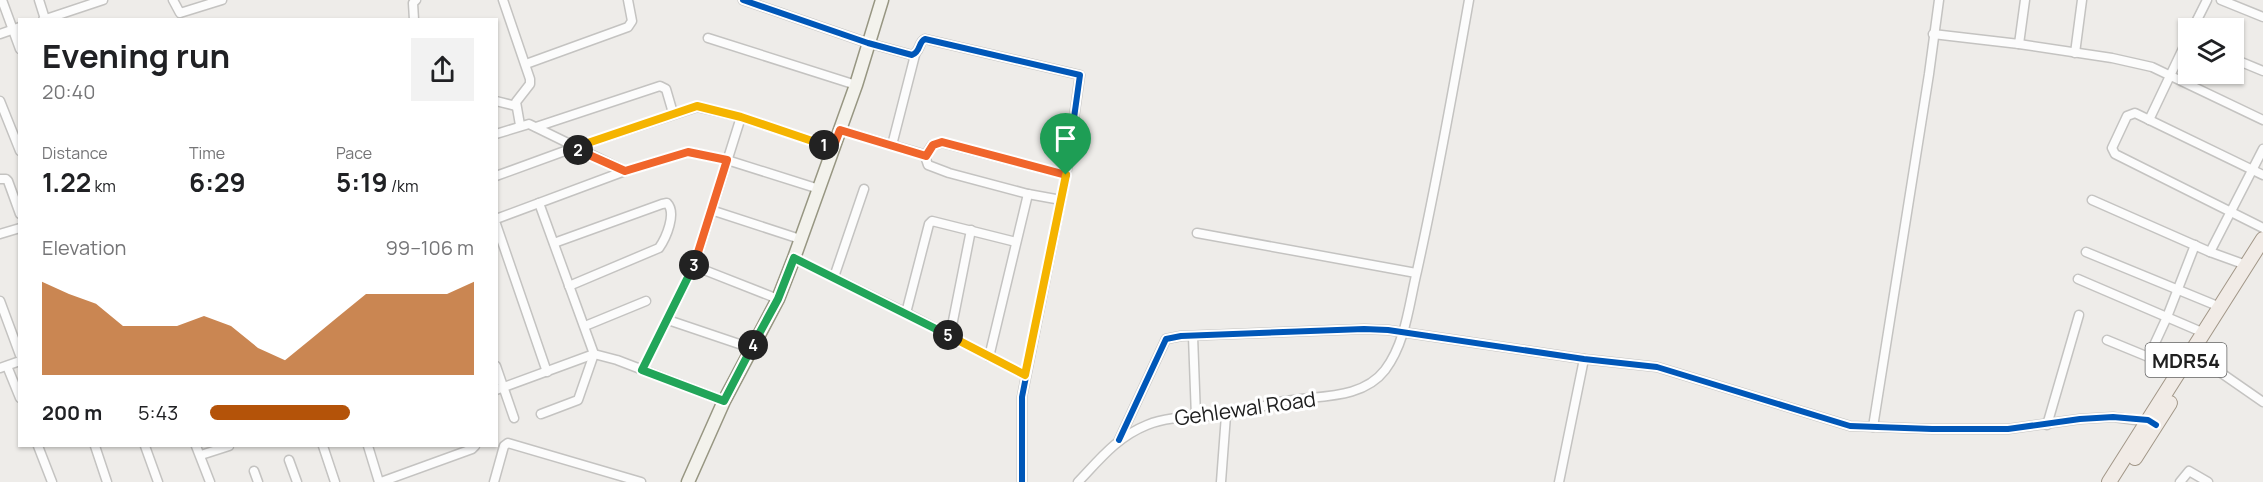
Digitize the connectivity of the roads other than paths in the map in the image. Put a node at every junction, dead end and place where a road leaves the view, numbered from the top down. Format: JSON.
{"nodes":[{"id":1,"x":2,"y":0,"type":"edge"},
{"id":2,"x":39,"y":0,"type":"edge"},
{"id":3,"x":103,"y":0,"type":"edge"},
{"id":4,"x":173,"y":0,"type":"edge"},
{"id":5,"x":222,"y":0,"type":"edge"},
{"id":6,"x":416,"y":0,"type":"edge"},
{"id":7,"x":503,"y":0,"type":"edge"},
{"id":8,"x":628,"y":0,"type":"edge"},
{"id":9,"x":743,"y":0,"type":"edge"},
{"id":10,"x":882,"y":0,"type":"edge"},
{"id":11,"x":1469,"y":0,"type":"edge"},
{"id":12,"x":1939,"y":0,"type":"edge"},
{"id":13,"x":2025,"y":0,"type":"edge"},
{"id":14,"x":2082,"y":0,"type":"edge"},
{"id":15,"x":2207,"y":0,"type":"edge"},
{"id":16,"x":2221,"y":0,"type":"edge"},
{"id":17,"x":74,"y":5,"type":"edge"},
{"id":18,"x":177,"y":15,"type":"edge"},
{"id":19,"x":2263,"y":17,"type":"edge"},
{"id":20,"x":44,"y":18,"type":"edge"},
{"id":21,"x":46,"y":18,"type":"edge"},
{"id":22,"x":414,"y":18,"type":"edge"},
{"id":23,"x":2198,"y":18,"type":"edge"},
{"id":24,"x":16,"y":28,"type":"edge"},
{"id":25,"x":0,"y":34,"type":"edge"},
{"id":26,"x":1934,"y":34,"type":"junction"},
{"id":27,"x":708,"y":38,"type":"dead end"},
{"id":28,"x":868,"y":43,"type":"junction"},
{"id":29,"x":2019,"y":44,"type":"junction"},
{"id":30,"x":2075,"y":53,"type":"junction"},
{"id":31,"x":915,"y":55,"type":"junction"},
{"id":32,"x":2178,"y":59,"type":"edge"},
{"id":33,"x":2244,"y":63,"type":"edge"},
{"id":34,"x":526,"y":64,"type":"junction"},
{"id":35,"x":2263,"y":71,"type":"edge"},
{"id":36,"x":2170,"y":76,"type":"junction"},
{"id":37,"x":856,"y":85,"type":"junction"},
{"id":38,"x":0,"y":101,"type":"edge"},
{"id":39,"x":498,"y":102,"type":"edge"},
{"id":40,"x":516,"y":106,"type":"junction"},
{"id":41,"x":673,"y":113,"type":"junction"},
{"id":42,"x":741,"y":117,"type":"junction"},
{"id":43,"x":2149,"y":120,"type":"junction"},
{"id":44,"x":2263,"y":120,"type":"edge"},
{"id":45,"x":520,"y":125,"type":"junction"},
{"id":46,"x":536,"y":127,"type":"junction"},
{"id":47,"x":840,"y":130,"type":"junction"},
{"id":48,"x":498,"y":133,"type":"edge"},
{"id":49,"x":892,"y":145,"type":"junction"},
{"id":50,"x":18,"y":147,"type":"edge"},
{"id":51,"x":573,"y":148,"type":"junction"},
{"id":52,"x":833,"y":148,"type":"junction"},
{"id":53,"x":2263,"y":149,"type":"edge"},
{"id":54,"x":926,"y":156,"type":"junction"},
{"id":55,"x":727,"y":160,"type":"junction"},
{"id":56,"x":625,"y":171,"type":"junction"},
{"id":57,"x":2252,"y":171,"type":"junction"},
{"id":58,"x":498,"y":175,"type":"edge"},
{"id":59,"x":1066,"y":175,"type":"junction"},
{"id":60,"x":2263,"y":175,"type":"edge"},
{"id":61,"x":0,"y":179,"type":"edge"},
{"id":62,"x":819,"y":189,"type":"junction"},
{"id":63,"x":864,"y":189,"type":"dead end"},
{"id":64,"x":1028,"y":194,"type":"junction"},
{"id":65,"x":1061,"y":200,"type":"junction"},
{"id":66,"x":2092,"y":200,"type":"dead end"},
{"id":67,"x":539,"y":204,"type":"junction"},
{"id":68,"x":18,"y":208,"type":"edge"},
{"id":69,"x":711,"y":210,"type":"junction"},
{"id":70,"x":2230,"y":212,"type":"junction"},
{"id":71,"x":498,"y":218,"type":"edge"},
{"id":72,"x":2263,"y":228,"type":"edge"},
{"id":73,"x":18,"y":229,"type":"edge"},
{"id":74,"x":971,"y":230,"type":"junction"},
{"id":75,"x":498,"y":231,"type":"edge"},
{"id":76,"x":1197,"y":233,"type":"dead end"},
{"id":77,"x":0,"y":234,"type":"edge"},
{"id":78,"x":2263,"y":238,"type":"edge"},
{"id":79,"x":800,"y":239,"type":"junction"},
{"id":80,"x":1016,"y":242,"type":"junction"},
{"id":81,"x":554,"y":243,"type":"junction"},
{"id":82,"x":2195,"y":245,"type":"junction"},
{"id":83,"x":2086,"y":252,"type":"dead end"},
{"id":84,"x":2210,"y":252,"type":"junction"},
{"id":85,"x":2263,"y":254,"type":"edge"},
{"id":86,"x":794,"y":258,"type":"junction"},
{"id":87,"x":2246,"y":265,"type":"junction"},
{"id":88,"x":694,"y":266,"type":"junction"},
{"id":89,"x":1416,"y":273,"type":"junction"},
{"id":90,"x":834,"y":277,"type":"junction"},
{"id":91,"x":2078,"y":279,"type":"dead end"},
{"id":92,"x":569,"y":286,"type":"junction"},
{"id":93,"x":2178,"y":289,"type":"junction"},
{"id":94,"x":778,"y":299,"type":"junction"},
{"id":95,"x":0,"y":301,"type":"edge"},
{"id":96,"x":646,"y":302,"type":"dead end"},
{"id":97,"x":2220,"y":307,"type":"junction"},
{"id":98,"x":906,"y":313,"type":"junction"},
{"id":99,"x":2079,"y":315,"type":"dead end"},
{"id":100,"x":2167,"y":317,"type":"junction"},
{"id":101,"x":668,"y":320,"type":"junction"},
{"id":102,"x":585,"y":326,"type":"junction"},
{"id":103,"x":1403,"y":333,"type":"junction"},
{"id":104,"x":2204,"y":333,"type":"junction"},
{"id":105,"x":950,"y":336,"type":"junction"},
{"id":106,"x":1193,"y":336,"type":"junction"},
{"id":107,"x":2107,"y":340,"type":"dead end"},
{"id":108,"x":751,"y":348,"type":"junction"},
{"id":109,"x":18,"y":350,"type":"edge"},
{"id":110,"x":594,"y":354,"type":"junction"},
{"id":111,"x":2195,"y":354,"type":"junction"},
{"id":112,"x":2149,"y":356,"type":"junction"},
{"id":113,"x":989,"y":357,"type":"junction"},
{"id":114,"x":1584,"y":359,"type":"junction"},
{"id":115,"x":4,"y":367,"type":"edge"},
{"id":116,"x":642,"y":370,"type":"junction"},
{"id":117,"x":2180,"y":370,"type":"junction"},
{"id":118,"x":547,"y":372,"type":"junction"},
{"id":119,"x":1025,"y":375,"type":"junction"},
{"id":120,"x":500,"y":389,"type":"edge"},
{"id":121,"x":18,"y":394,"type":"edge"},
{"id":122,"x":724,"y":401,"type":"junction"},
{"id":123,"x":2263,"y":402,"type":"edge"},
{"id":124,"x":541,"y":414,"type":"dead end"},
{"id":125,"x":1226,"y":415,"type":"junction"},
{"id":126,"x":1196,"y":417,"type":"junction"},
{"id":127,"x":514,"y":418,"type":"dead end"},
{"id":128,"x":2152,"y":422,"type":"junction"},
{"id":129,"x":2047,"y":426,"type":"junction"},
{"id":130,"x":1873,"y":427,"type":"junction"},
{"id":131,"x":1119,"y":440,"type":"junction"},
{"id":132,"x":38,"y":447,"type":"edge"},
{"id":133,"x":95,"y":447,"type":"edge"},
{"id":134,"x":146,"y":447,"type":"edge"},
{"id":135,"x":197,"y":447,"type":"edge"},
{"id":136,"x":224,"y":447,"type":"edge"},
{"id":137,"x":323,"y":447,"type":"edge"},
{"id":138,"x":368,"y":447,"type":"edge"},
{"id":139,"x":474,"y":447,"type":"edge"},
{"id":140,"x":201,"y":455,"type":"junction"},
{"id":141,"x":289,"y":459,"type":"dead end"},
{"id":142,"x":254,"y":471,"type":"dead end"},
{"id":143,"x":48,"y":481,"type":"edge"},
{"id":144,"x":107,"y":482,"type":"edge"},
{"id":145,"x":158,"y":482,"type":"edge"},
{"id":146,"x":210,"y":482,"type":"edge"},
{"id":147,"x":258,"y":482,"type":"edge"},
{"id":148,"x":297,"y":482,"type":"edge"},
{"id":149,"x":335,"y":482,"type":"edge"},
{"id":150,"x":380,"y":482,"type":"edge"},
{"id":151,"x":494,"y":482,"type":"edge"},
{"id":152,"x":641,"y":482,"type":"edge"},
{"id":153,"x":688,"y":482,"type":"edge"},
{"id":154,"x":1022,"y":482,"type":"edge"},
{"id":155,"x":1078,"y":482,"type":"edge"},
{"id":156,"x":1221,"y":482,"type":"edge"},
{"id":157,"x":1559,"y":482,"type":"edge"},
{"id":158,"x":2109,"y":482,"type":"edge"},
{"id":159,"x":2120,"y":482,"type":"edge"},
{"id":160,"x":2180,"y":482,"type":"edge"},
{"id":161,"x":2208,"y":482,"type":"edge"}],
"edges":[{"from":1,"to":24,"type":"street"},
{"from":2,"to":20,"type":"street"},
{"from":3,"to":17,"type":"street"},
{"from":4,"to":18,"type":"street"},
{"from":5,"to":18,"type":"street"},
{"from":6,"to":22,"type":"street"},
{"from":7,"to":34,"type":"street"},
{"from":8,"to":34,"type":"street"},
{"from":9,"to":28,"type":"street"},
{"from":10,"to":28,"type":"street"},
{"from":11,"to":89,"type":"street","name":"Gehlewal Road"},
{"from":12,"to":26,"type":"street"},
{"from":13,"to":29,"type":"street"},
{"from":14,"to":30,"type":"street"},
{"from":15,"to":23,"type":"street"},
{"from":16,"to":19,"type":"street"},
{"from":17,"to":21,"type":"street"},
{"from":24,"to":25,"type":"street"},
{"from":26,"to":29,"type":"street"},
{"from":26,"to":130,"type":"street"},
{"from":27,"to":37,"type":"street"},
{"from":28,"to":31,"type":"street"},
{"from":28,"to":37,"type":"street"},
{"from":29,"to":30,"type":"street"},
{"from":30,"to":36,"type":"street"},
{"from":31,"to":49,"type":"street"},
{"from":31,"to":59,"type":"street"},
{"from":32,"to":36,"type":"street"},
{"from":33,"to":35,"type":"street"},
{"from":34,"to":40,"type":"street"},
{"from":36,"to":43,"type":"street"},
{"from":36,"to":44,"type":"street"},
{"from":37,"to":47,"type":"street"},
{"from":38,"to":50,"type":"street"},
{"from":39,"to":40,"type":"street"},
{"from":40,"to":45,"type":"street"},
{"from":41,"to":42,"type":"street"},
{"from":41,"to":46,"type":"street"},
{"from":41,"to":51,"type":"street"},
{"from":42,"to":52,"type":"street"},
{"from":42,"to":55,"type":"street"},
{"from":43,"to":57,"type":"street"},
{"from":43,"to":70,"type":"street"},
{"from":45,"to":46,"type":"street"},
{"from":45,"to":48,"type":"street"},
{"from":46,"to":51,"type":"street"},
{"from":47,"to":49,"type":"street"},
{"from":47,"to":52,"type":"street"},
{"from":49,"to":54,"type":"street"},
{"from":51,"to":56,"type":"street"},
{"from":51,"to":58,"type":"street"},
{"from":52,"to":62,"type":"street"},
{"from":53,"to":57,"type":"street"},
{"from":54,"to":59,"type":"street"},
{"from":54,"to":64,"type":"street"},
{"from":55,"to":56,"type":"street"},
{"from":55,"to":62,"type":"street"},
{"from":55,"to":69,"type":"street"},
{"from":56,"to":67,"type":"street"},
{"from":57,"to":60,"type":"street"},
{"from":57,"to":70,"type":"street"},
{"from":59,"to":65,"type":"street"},
{"from":61,"to":68,"type":"street"},
{"from":62,"to":79,"type":"street"},
{"from":63,"to":90,"type":"street"},
{"from":64,"to":65,"type":"street"},
{"from":64,"to":80,"type":"street"},
{"from":65,"to":119,"type":"street"},
{"from":66,"to":82,"type":"street"},
{"from":67,"to":71,"type":"street"},
{"from":67,"to":81,"type":"street"},
{"from":69,"to":79,"type":"street"},
{"from":69,"to":88,"type":"street"},
{"from":70,"to":72,"type":"street"},
{"from":70,"to":84,"type":"street"},
{"from":73,"to":77,"type":"street"},
{"from":74,"to":80,"type":"street"},
{"from":74,"to":98,"type":"street"},
{"from":74,"to":105,"type":"street"},
{"from":75,"to":118,"type":"street"},
{"from":76,"to":89,"type":"street"},
{"from":78,"to":87,"type":"main road","number":"MDR54"},
{"from":79,"to":86,"type":"street"},
{"from":80,"to":113,"type":"street"},
{"from":81,"to":92,"type":"street"},
{"from":81,"to":92,"type":"street"},
{"from":82,"to":84,"type":"street"},
{"from":82,"to":93,"type":"street"},
{"from":83,"to":93,"type":"street"},
{"from":84,"to":87,"type":"street"},
{"from":85,"to":111,"type":"main road","number":"MDR54"},
{"from":86,"to":90,"type":"street"},
{"from":86,"to":94,"type":"street"},
{"from":87,"to":97,"type":"main road","number":"MDR54"},
{"from":88,"to":94,"type":"street"},
{"from":88,"to":101,"type":"street"},
{"from":89,"to":103,"type":"street","name":"Gehlewal Road"},
{"from":90,"to":98,"type":"street"},
{"from":91,"to":100,"type":"street"},
{"from":92,"to":102,"type":"street"},
{"from":93,"to":97,"type":"street"},
{"from":93,"to":100,"type":"street"},
{"from":94,"to":108,"type":"street"},
{"from":95,"to":109,"type":"street"},
{"from":96,"to":102,"type":"street"},
{"from":97,"to":104,"type":"main road","number":"MDR54"},
{"from":98,"to":105,"type":"street"},
{"from":99,"to":129,"type":"street"},
{"from":100,"to":104,"type":"street"},
{"from":100,"to":112,"type":"street"},
{"from":101,"to":108,"type":"street"},
{"from":101,"to":116,"type":"street"},
{"from":102,"to":110,"type":"street"},
{"from":103,"to":106,"type":"street"},
{"from":103,"to":114,"type":"street"},
{"from":103,"to":125,"type":"street","name":"Gehlewal Road"},
{"from":104,"to":111,"type":"main road","number":"MDR54"},
{"from":105,"to":113,"type":"street"},
{"from":106,"to":126,"type":"street"},
{"from":106,"to":131,"type":"street"},
{"from":107,"to":112,"type":"street"},
{"from":108,"to":122,"type":"street"},
{"from":110,"to":116,"type":"street"},
{"from":110,"to":118,"type":"street"},
{"from":110,"to":124,"type":"street"},
{"from":111,"to":117,"type":"main road","number":"MDR54"},
{"from":111,"to":123,"type":"street"},
{"from":111,"to":128,"type":"main road","number":"MDR54"},
{"from":112,"to":117,"type":"street"},
{"from":113,"to":119,"type":"street"},
{"from":114,"to":130,"type":"street"},
{"from":114,"to":157,"type":"street"},
{"from":115,"to":121,"type":"street"},
{"from":116,"to":122,"type":"street"},
{"from":117,"to":128,"type":"main road","number":"MDR54"},
{"from":118,"to":120,"type":"street"},
{"from":119,"to":154,"type":"street"},
{"from":120,"to":127,"type":"street"},
{"from":122,"to":153,"type":"street"},
{"from":125,"to":126,"type":"street","name":"Gehlewal Road"},
{"from":125,"to":156,"type":"street"},
{"from":126,"to":131,"type":"street","name":"Gehlewal Road"},
{"from":128,"to":129,"type":"street"},
{"from":128,"to":158,"type":"main road","number":"MDR54"},
{"from":128,"to":159,"type":"main road","number":"MDR54"},
{"from":129,"to":130,"type":"street"},
{"from":131,"to":155,"type":"street","name":"Gehlewal Road"},
{"from":132,"to":143,"type":"street"},
{"from":133,"to":144,"type":"street"},
{"from":134,"to":145,"type":"street"},
{"from":135,"to":140,"type":"street"},
{"from":136,"to":140,"type":"street"},
{"from":137,"to":149,"type":"street"},
{"from":138,"to":150,"type":"street"},
{"from":139,"to":150,"type":"street"},
{"from":140,"to":146,"type":"street"},
{"from":141,"to":148,"type":"street"},
{"from":142,"to":147,"type":"street"},
{"from":151,"to":152,"type":"street"},
{"from":160,"to":161,"type":"street"}]}
